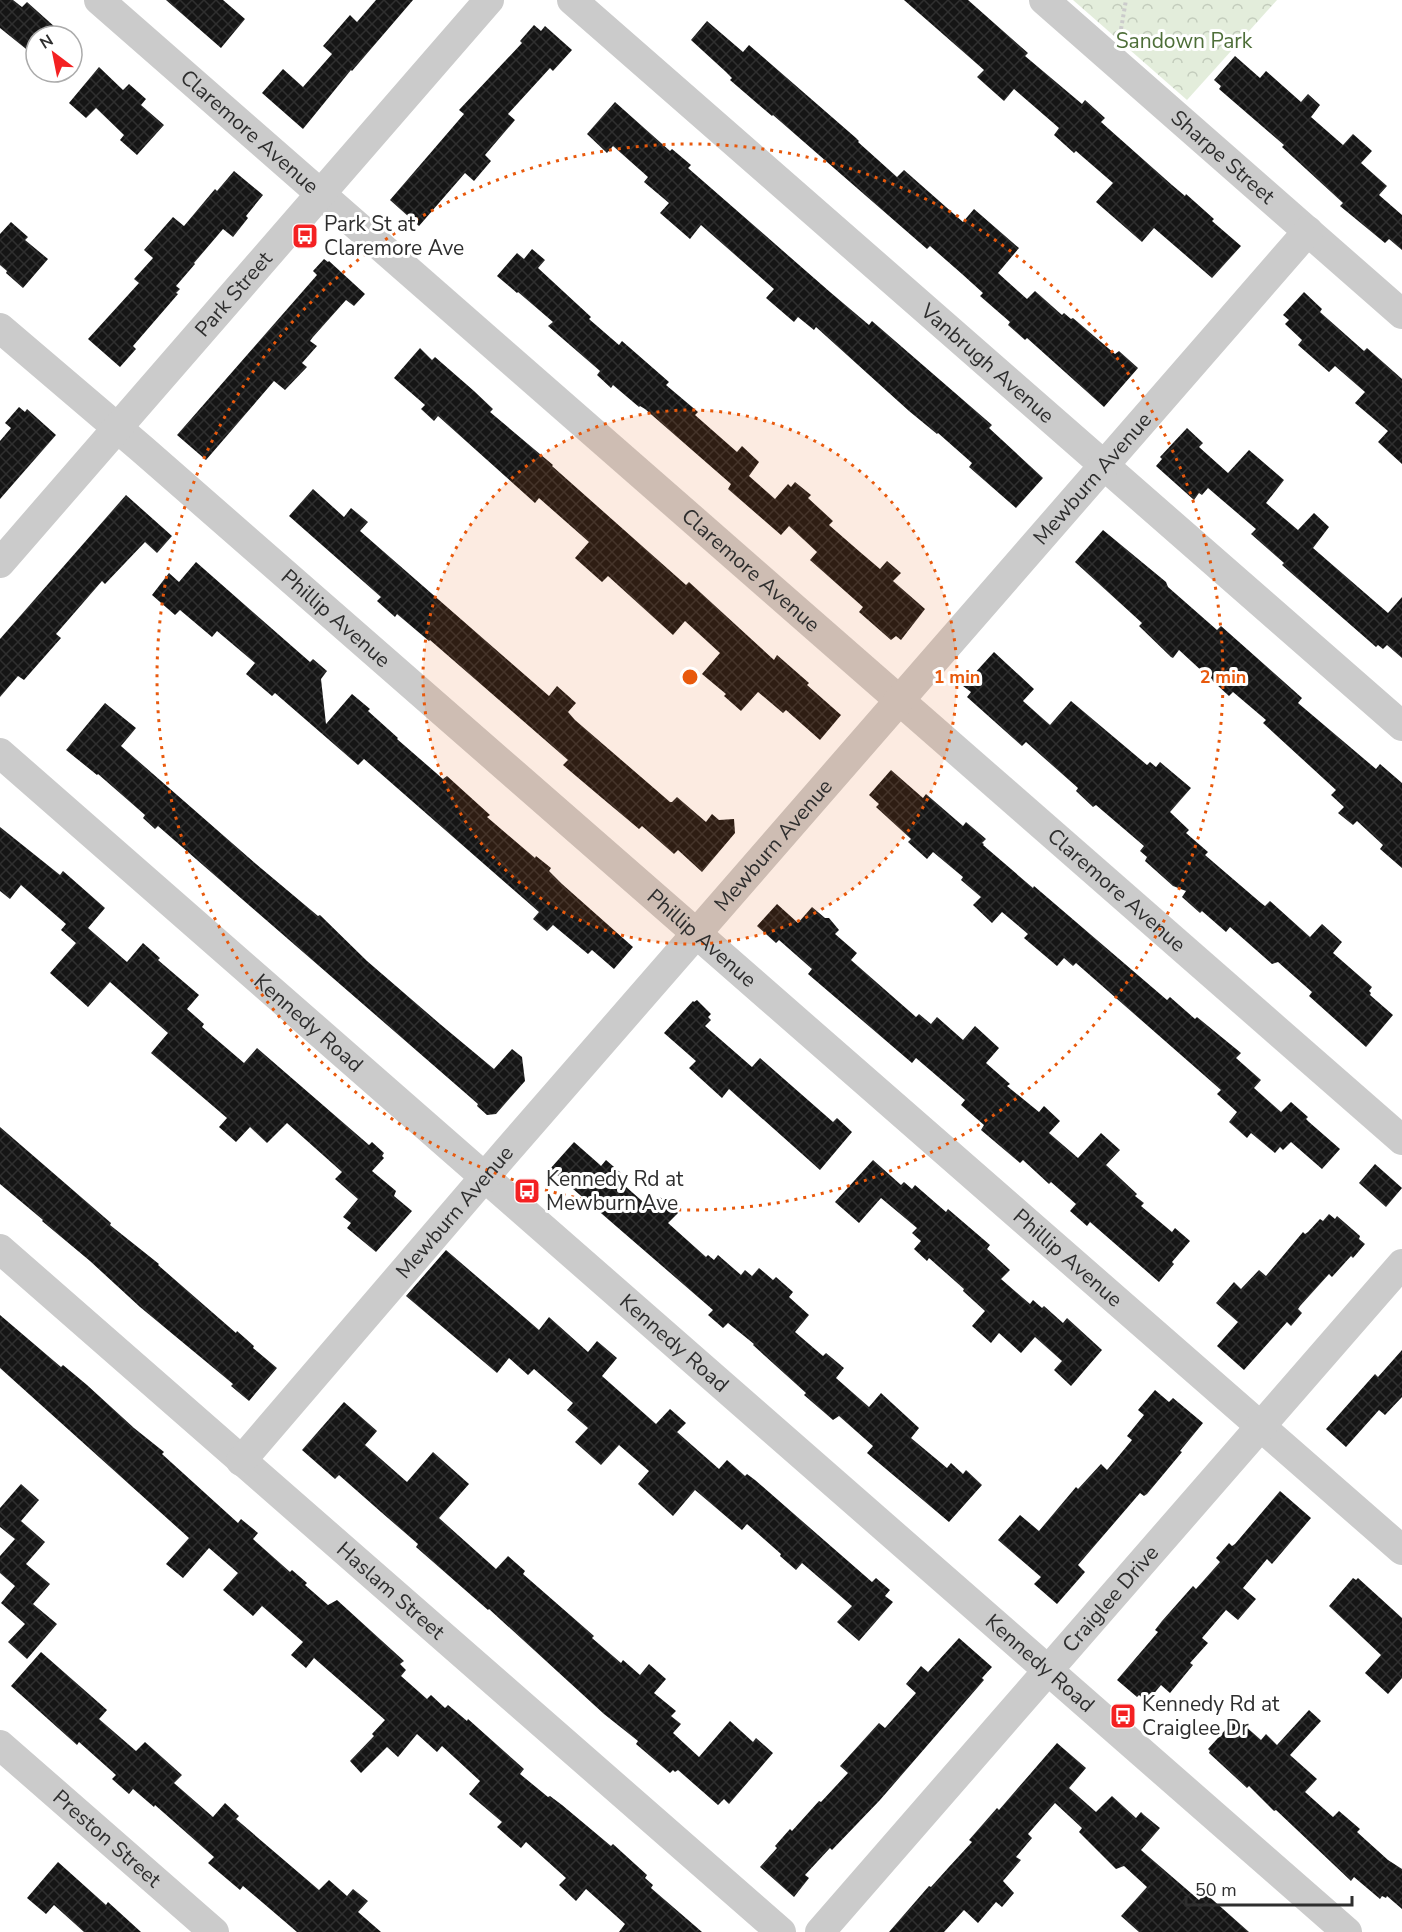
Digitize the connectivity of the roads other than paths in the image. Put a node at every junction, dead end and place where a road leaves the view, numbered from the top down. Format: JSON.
{"nodes":[{"id":1,"x":99,"y":0,"type":"edge"},
{"id":2,"x":489,"y":0,"type":"edge"},
{"id":3,"x":572,"y":0,"type":"edge"},
{"id":4,"x":1044,"y":0,"type":"edge"},
{"id":5,"x":320,"y":194,"type":"junction"},
{"id":6,"x":1308,"y":231,"type":"junction"},
{"id":7,"x":1402,"y":314,"type":"edge"},
{"id":8,"x":0,"y":328,"type":"edge"},
{"id":9,"x":117,"y":428,"type":"junction"},
{"id":10,"x":1104,"y":466,"type":"junction"},
{"id":11,"x":0,"y":563,"type":"edge"},
{"id":12,"x":900,"y":700,"type":"junction"},
{"id":13,"x":1402,"y":726,"type":"edge"},
{"id":14,"x":0,"y":753,"type":"edge"},
{"id":15,"x":697,"y":935,"type":"junction"},
{"id":16,"x":1402,"y":1140,"type":"edge"},
{"id":17,"x":484,"y":1178,"type":"junction"},
{"id":18,"x":0,"y":1249,"type":"edge"},
{"id":19,"x":1402,"y":1264,"type":"edge"},
{"id":20,"x":1259,"y":1426,"type":"junction"},
{"id":21,"x":241,"y":1461,"type":"junction"},
{"id":22,"x":1402,"y":1550,"type":"edge"},
{"id":23,"x":1047,"y":1669,"type":"junction"},
{"id":24,"x":0,"y":1745,"type":"edge"},
{"id":25,"x":214,"y":1932,"type":"edge"},
{"id":26,"x":781,"y":1932,"type":"edge"},
{"id":27,"x":820,"y":1932,"type":"edge"},
{"id":28,"x":1347,"y":1932,"type":"edge"}],
"edges":[{"from":1,"to":5,"type":"street","name":"Claremore Avenue"},
{"from":2,"to":5,"type":"street","name":"Park Street"},
{"from":3,"to":10,"type":"street","name":"Vanbrugh Avenue"},
{"from":4,"to":6,"type":"street","name":"Sharpe Street"},
{"from":5,"to":9,"type":"street","name":"Park Street"},
{"from":5,"to":12,"type":"street","name":"Claremore Avenue"},
{"from":6,"to":7,"type":"street","name":"Sharpe Street"},
{"from":6,"to":10,"type":"street","name":"Mewburn Avenue"},
{"from":8,"to":9,"type":"street","name":"Phillip Avenue"},
{"from":9,"to":11,"type":"street","name":"Park Street"},
{"from":9,"to":15,"type":"street","name":"Phillip Avenue"},
{"from":10,"to":12,"type":"street","name":"Mewburn Avenue"},
{"from":10,"to":13,"type":"street","name":"Vanbrugh Avenue"},
{"from":12,"to":15,"type":"street","name":"Mewburn Avenue"},
{"from":12,"to":16,"type":"street","name":"Claremore Avenue"},
{"from":14,"to":17,"type":"street","name":"Kennedy Road"},
{"from":15,"to":17,"type":"street","name":"Mewburn Avenue"},
{"from":15,"to":20,"type":"street","name":"Phillip Avenue"},
{"from":17,"to":21,"type":"street","name":"Mewburn Avenue"},
{"from":17,"to":23,"type":"street","name":"Kennedy Road"},
{"from":18,"to":21,"type":"street","name":"Haslam Street"},
{"from":19,"to":20,"type":"street","name":"Craiglee Drive"},
{"from":20,"to":22,"type":"street","name":"Phillip Avenue"},
{"from":20,"to":23,"type":"street","name":"Craiglee Drive"},
{"from":21,"to":26,"type":"street","name":"Haslam Street"},
{"from":23,"to":27,"type":"street","name":"Craiglee Drive"},
{"from":23,"to":28,"type":"street","name":"Kennedy Road"},
{"from":24,"to":25,"type":"street","name":"Preston Street"}]}
